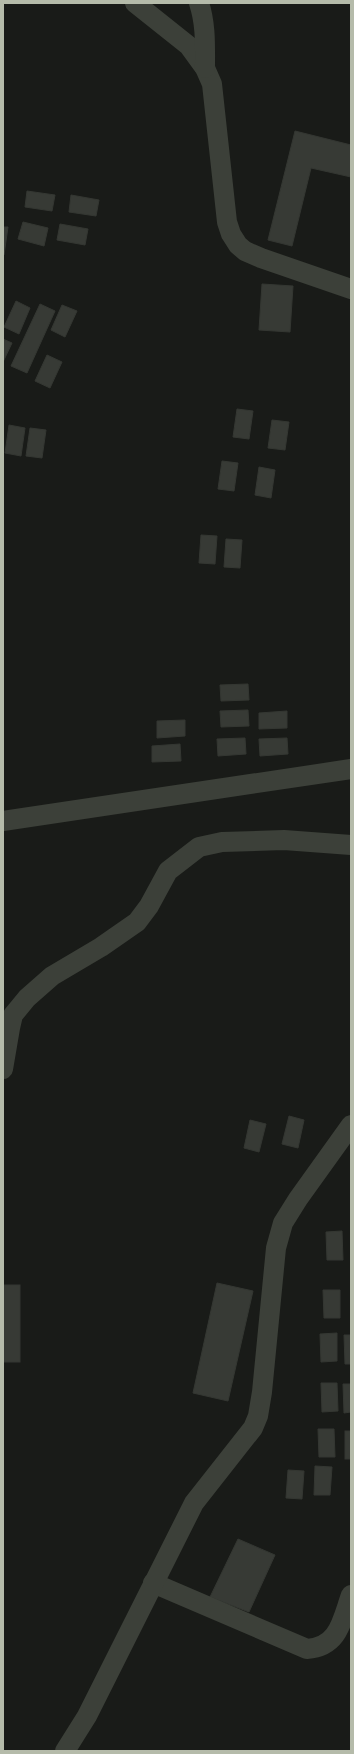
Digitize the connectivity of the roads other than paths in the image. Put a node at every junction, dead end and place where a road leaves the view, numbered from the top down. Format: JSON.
{"nodes":[{"id":1,"x":135,"y":3,"type":"edge"},
{"id":2,"x":199,"y":3,"type":"edge"},
{"id":3,"x":205,"y":68,"type":"junction"},
{"id":4,"x":351,"y":289,"type":"edge"},
{"id":5,"x":351,"y":769,"type":"edge"},
{"id":6,"x":3,"y":821,"type":"edge"},
{"id":7,"x":351,"y":845,"type":"edge"},
{"id":8,"x":3,"y":1069,"type":"edge"},
{"id":9,"x":351,"y":1125,"type":"edge"},
{"id":10,"x":154,"y":1583,"type":"junction"},
{"id":11,"x":351,"y":1595,"type":"edge"},
{"id":12,"x":65,"y":1751,"type":"edge"}],
"edges":[{"from":1,"to":3,"type":"street"},
{"from":2,"to":3,"type":"street"},
{"from":3,"to":4,"type":"street"},
{"from":5,"to":6,"type":"street"},
{"from":7,"to":8,"type":"street"},
{"from":9,"to":10,"type":"street"},
{"from":10,"to":11,"type":"street"},
{"from":10,"to":12,"type":"street"}]}
